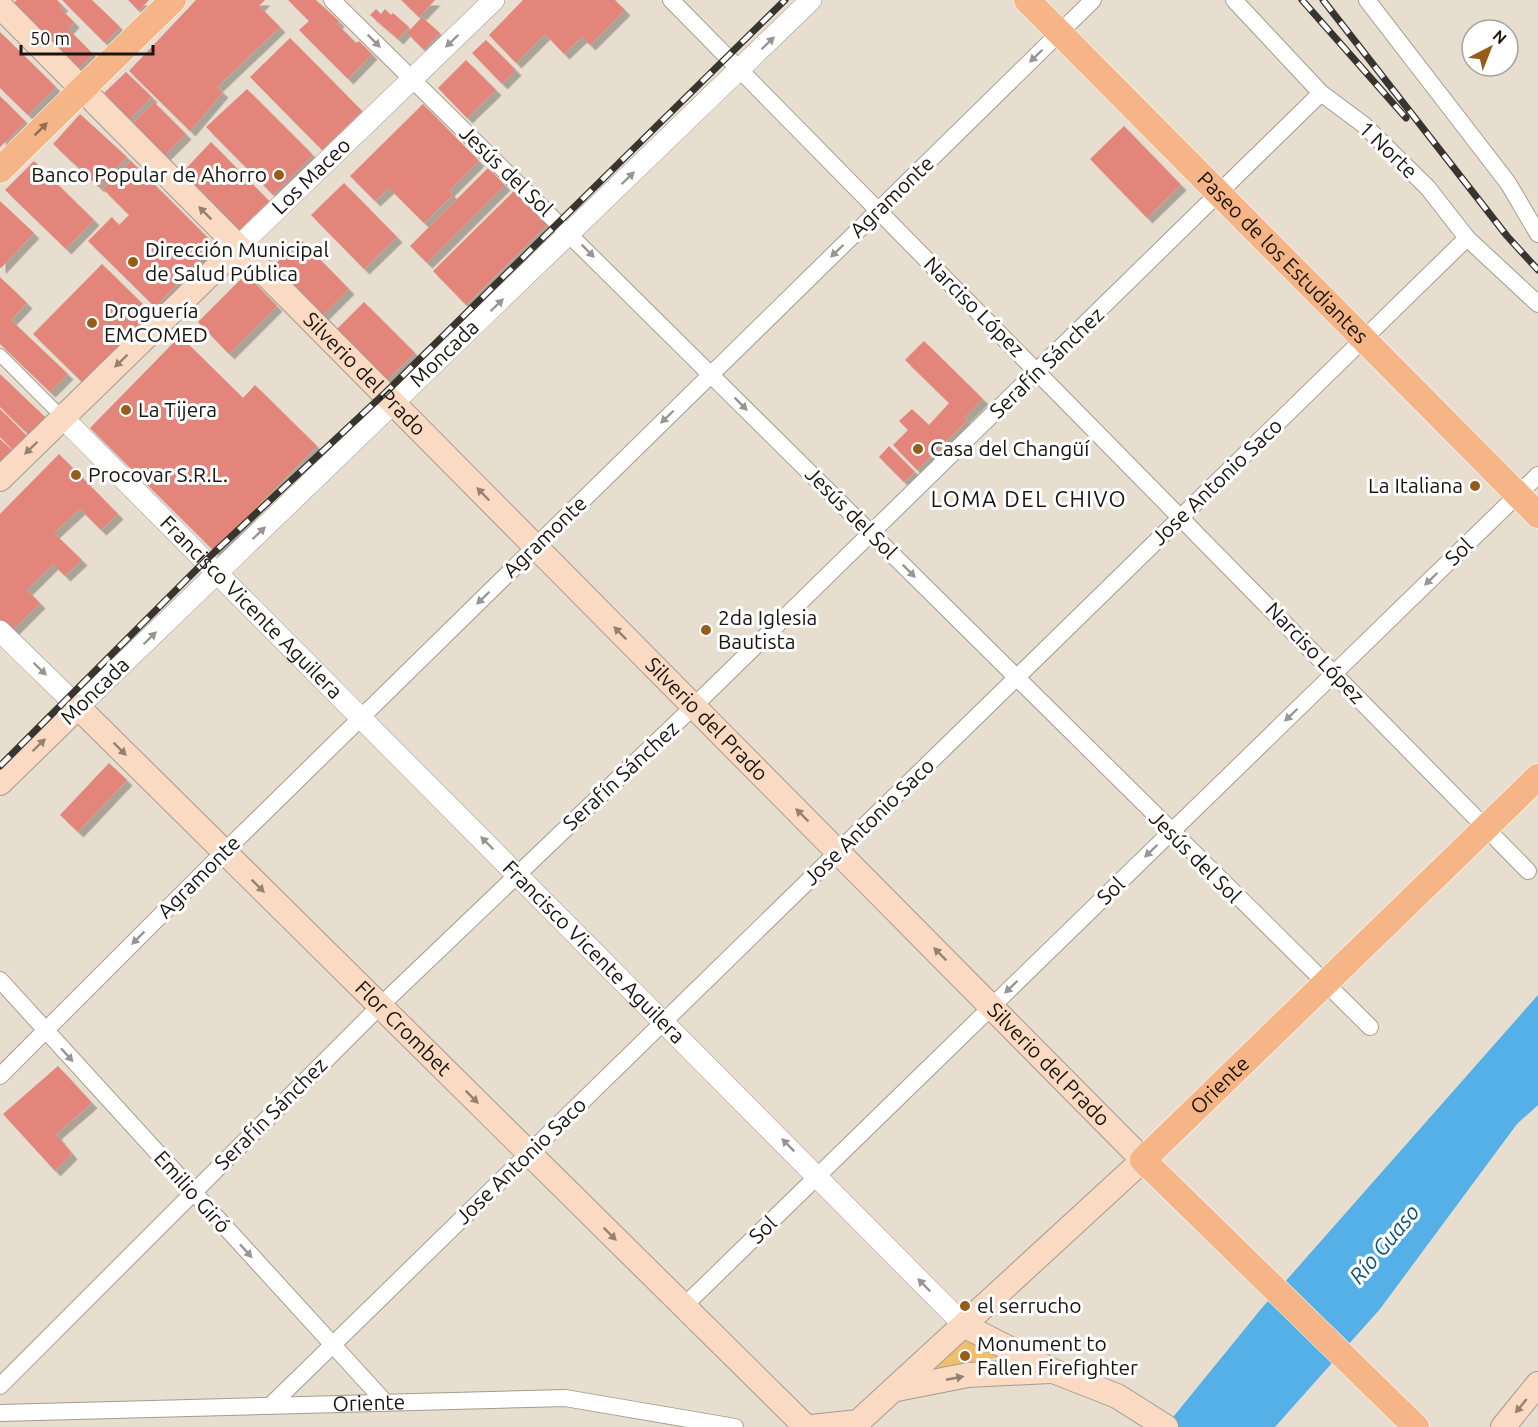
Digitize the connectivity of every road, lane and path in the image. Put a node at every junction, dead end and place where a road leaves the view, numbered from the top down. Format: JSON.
{"nodes":[{"id":1,"x":173,"y":0,"type":"edge"},
{"id":2,"x":332,"y":0,"type":"edge"},
{"id":3,"x":494,"y":0,"type":"edge"},
{"id":4,"x":671,"y":0,"type":"edge"},
{"id":5,"x":812,"y":0,"type":"edge"},
{"id":6,"x":1027,"y":0,"type":"edge"},
{"id":7,"x":1093,"y":0,"type":"edge"},
{"id":8,"x":1234,"y":0,"type":"edge"},
{"id":9,"x":1367,"y":0,"type":"edge"},
{"id":10,"x":0,"y":6,"type":"edge"},
{"id":11,"x":1059,"y":33,"type":"junction"},
{"id":12,"x":741,"y":69,"type":"junction"},
{"id":13,"x":412,"y":80,"type":"junction"},
{"id":14,"x":82,"y":89,"type":"junction"},
{"id":15,"x":1321,"y":93,"type":"junction"},
{"id":16,"x":0,"y":170,"type":"edge"},
{"id":17,"x":1221,"y":193,"type":"junction"},
{"id":18,"x":877,"y":211,"type":"junction"},
{"id":19,"x":571,"y":234,"type":"junction"},
{"id":20,"x":1538,"y":234,"type":"edge"},
{"id":21,"x":1467,"y":238,"type":"junction"},
{"id":22,"x":238,"y":247,"type":"junction"},
{"id":23,"x":1538,"y":304,"type":"edge"},
{"id":24,"x":1364,"y":338,"type":"junction"},
{"id":25,"x":0,"y":355,"type":"edge"},
{"id":26,"x":1039,"y":371,"type":"junction"},
{"id":27,"x":711,"y":374,"type":"junction"},
{"id":28,"x":394,"y":403,"type":"junction"},
{"id":29,"x":63,"y":418,"type":"junction"},
{"id":30,"x":1538,"y":475,"type":"edge"},
{"id":31,"x":0,"y":479,"type":"edge"},
{"id":32,"x":1518,"y":495,"type":"junction"},
{"id":33,"x":1538,"y":515,"type":"edge"},
{"id":34,"x":1182,"y":516,"type":"junction"},
{"id":35,"x":871,"y":533,"type":"junction"},
{"id":36,"x":535,"y":547,"type":"junction"},
{"id":37,"x":217,"y":573,"type":"junction"},
{"id":38,"x":0,"y":631,"type":"edge"},
{"id":39,"x":1334,"y":674,"type":"junction"},
{"id":40,"x":1016,"y":678,"type":"junction"},
{"id":41,"x":78,"y":707,"type":"junction"},
{"id":42,"x":693,"y":707,"type":"junction"},
{"id":43,"x":361,"y":717,"type":"junction"},
{"id":44,"x":1538,"y":777,"type":"edge"},
{"id":45,"x":0,"y":783,"type":"edge"},
{"id":46,"x":1485,"y":829,"type":"junction"},
{"id":47,"x":1170,"y":833,"type":"junction"},
{"id":48,"x":838,"y":851,"type":"junction"},
{"id":49,"x":224,"y":852,"type":"junction"},
{"id":50,"x":1528,"y":871,"type":"dead end"},
{"id":51,"x":517,"y":874,"type":"junction"},
{"id":52,"x":0,"y":980,"type":"edge"},
{"id":53,"x":1325,"y":984,"type":"junction"},
{"id":54,"x":380,"y":1006,"type":"junction"},
{"id":55,"x":992,"y":1006,"type":"junction"},
{"id":56,"x":664,"y":1021,"type":"junction"},
{"id":57,"x":1370,"y":1027,"type":"dead end"},
{"id":58,"x":46,"y":1031,"type":"junction"},
{"id":59,"x":0,"y":1076,"type":"edge"},
{"id":60,"x":529,"y":1154,"type":"junction"},
{"id":61,"x":1143,"y":1160,"type":"junction"},
{"id":62,"x":819,"y":1176,"type":"junction"},
{"id":63,"x":192,"y":1192,"type":"junction"},
{"id":64,"x":684,"y":1306,"type":"junction"},
{"id":65,"x":965,"y":1326,"type":"junction"},
{"id":66,"x":332,"y":1346,"type":"junction"},
{"id":67,"x":1053,"y":1371,"type":"junction"},
{"id":68,"x":1538,"y":1384,"type":"edge"},
{"id":69,"x":0,"y":1386,"type":"edge"},
{"id":70,"x":897,"y":1389,"type":"junction"},
{"id":71,"x":385,"y":1402,"type":"junction"},
{"id":72,"x":271,"y":1405,"type":"junction"},
{"id":73,"x":0,"y":1413,"type":"edge"},
{"id":74,"x":735,"y":1427,"type":"edge"},
{"id":75,"x":806,"y":1427,"type":"edge"},
{"id":76,"x":811,"y":1427,"type":"edge"},
{"id":77,"x":1166,"y":1427,"type":"edge"},
{"id":78,"x":1416,"y":1427,"type":"edge"},
{"id":79,"x":1503,"y":1427,"type":"edge"}],
"edges":[{"from":1,"to":14,"type":"main road"},
{"from":2,"to":13,"type":"street","name":"Jesús del Sol","one_way":true},
{"from":3,"to":13,"type":"street","name":"Los Maceo","one_way":true},
{"from":4,"to":12,"type":"street","name":"Narciso López"},
{"from":12,"to":5,"type":"street","name":"Moncada","one_way":true},
{"from":6,"to":11,"type":"main road","name":"Paseo de los Estudiantes"},
{"from":7,"to":11,"type":"street","name":"Agramonte"},
{"from":8,"to":15,"type":"street","name":"1 Norte"},
{"from":9,"to":20,"type":"street"},
{"from":10,"to":14,"type":"main road","name":"Silverio del Prado"},
{"from":11,"to":17,"type":"main road","name":"Paseo de los Estudiantes"},
{"from":11,"to":18,"type":"street","name":"Agramonte","one_way":true},
{"from":12,"to":18,"type":"street","name":"Narciso López"},
{"from":19,"to":12,"type":"street","name":"Moncada","one_way":true},
{"from":13,"to":19,"type":"street","name":"Jesús del Sol"},
{"from":13,"to":22,"type":"street","name":"Los Maceo"},
{"from":16,"to":14,"type":"main road","one_way":true},
{"from":22,"to":14,"type":"main road","name":"Silverio del Prado","one_way":true},
{"from":15,"to":17,"type":"street","name":"Serafín Sánchez"},
{"from":15,"to":21,"type":"street","name":"1 Norte"},
{"from":17,"to":24,"type":"main road","name":"Paseo de los Estudiantes"},
{"from":17,"to":26,"type":"street","name":"Serafín Sánchez"},
{"from":18,"to":26,"type":"street","name":"Narciso López"},
{"from":18,"to":27,"type":"street","name":"Agramonte","one_way":true},
{"from":19,"to":27,"type":"street","name":"Jesús del Sol","one_way":true},
{"from":28,"to":19,"type":"street","name":"Moncada","one_way":true},
{"from":21,"to":23,"type":"street","name":"1 Norte"},
{"from":21,"to":24,"type":"street","name":"Jose Antonio Saco"},
{"from":22,"to":28,"type":"main road","name":"Silverio del Prado"},
{"from":22,"to":29,"type":"main road","name":"Los Maceo","one_way":true},
{"from":24,"to":32,"type":"main road","name":"Paseo de los Estudiantes"},
{"from":24,"to":34,"type":"street","name":"Jose Antonio Saco"},
{"from":25,"to":29,"type":"street"},
{"from":26,"to":34,"type":"street","name":"Narciso López"},
{"from":26,"to":35,"type":"street","name":"Serafín Sánchez"},
{"from":27,"to":35,"type":"street","name":"Jesús del Sol","one_way":true},
{"from":27,"to":36,"type":"street","name":"Agramonte","one_way":true},
{"from":36,"to":28,"type":"main road","name":"Silverio del Prado","one_way":true},
{"from":37,"to":28,"type":"street","name":"Moncada","one_way":true},
{"from":29,"to":31,"type":"main road","name":"Los Maceo","one_way":true},
{"from":29,"to":37,"type":"street","name":"Francisco Vicente Aguilera"},
{"from":30,"to":32,"type":"street","name":"Sol"},
{"from":32,"to":33,"type":"main road","name":"Paseo de los Estudiantes"},
{"from":32,"to":39,"type":"street","name":"Sol","one_way":true},
{"from":34,"to":39,"type":"street","name":"Narciso López"},
{"from":34,"to":40,"type":"street","name":"Jose Antonio Saco"},
{"from":35,"to":40,"type":"street","name":"Jesús del Sol","one_way":true},
{"from":35,"to":42,"type":"street","name":"Serafín Sánchez"},
{"from":42,"to":36,"type":"main road","name":"Silverio del Prado","one_way":true},
{"from":36,"to":43,"type":"street","name":"Agramonte","one_way":true},
{"from":41,"to":37,"type":"street","name":"Moncada","one_way":true},
{"from":37,"to":43,"type":"street","name":"Francisco Vicente Aguilera"},
{"from":38,"to":41,"type":"street","name":"Flor Crombet","one_way":true},
{"from":39,"to":46,"type":"street","name":"Narciso López"},
{"from":39,"to":47,"type":"street","name":"Sol","one_way":true},
{"from":40,"to":47,"type":"street","name":"Jesús del Sol"},
{"from":40,"to":48,"type":"street","name":"Jose Antonio Saco"},
{"from":45,"to":41,"type":"main road","name":"Moncada","one_way":true},
{"from":41,"to":49,"type":"main road","name":"Flor Crombet","one_way":true},
{"from":48,"to":42,"type":"main road","name":"Silverio del Prado","one_way":true},
{"from":42,"to":51,"type":"street","name":"Serafín Sánchez"},
{"from":43,"to":49,"type":"street","name":"Agramonte"},
{"from":51,"to":43,"type":"street","name":"Francisco Vicente Aguilera","one_way":true},
{"from":44,"to":46,"type":"main road","name":"Oriente"},
{"from":46,"to":50,"type":"street","name":"Narciso López"},
{"from":46,"to":53,"type":"main road","name":"Oriente"},
{"from":47,"to":53,"type":"street","name":"Jesús del Sol"},
{"from":47,"to":55,"type":"street","name":"Sol","one_way":true},
{"from":55,"to":48,"type":"main road","name":"Silverio del Prado","one_way":true},
{"from":48,"to":56,"type":"street","name":"Jose Antonio Saco"},
{"from":49,"to":54,"type":"main road","name":"Flor Crombet","one_way":true},
{"from":49,"to":58,"type":"street","name":"Agramonte","one_way":true},
{"from":51,"to":54,"type":"street","name":"Serafín Sánchez"},
{"from":51,"to":56,"type":"street","name":"Francisco Vicente Aguilera"},
{"from":52,"to":58,"type":"street","name":"Emilio Giró"},
{"from":53,"to":57,"type":"street","name":"Jesús del Sol"},
{"from":53,"to":61,"type":"main road","name":"Oriente"},
{"from":54,"to":60,"type":"main road","name":"Flor Crombet","one_way":true},
{"from":54,"to":63,"type":"street","name":"Serafín Sánchez"},
{"from":55,"to":61,"type":"main road","name":"Silverio del Prado"},
{"from":55,"to":62,"type":"street","name":"Sol"},
{"from":56,"to":60,"type":"street","name":"Jose Antonio Saco"},
{"from":62,"to":56,"type":"street","name":"Francisco Vicente Aguilera","one_way":true},
{"from":58,"to":59,"type":"street","name":"Agramonte"},
{"from":58,"to":63,"type":"street","name":"Emilio Giró","one_way":true},
{"from":60,"to":64,"type":"main road","name":"Flor Crombet","one_way":true},
{"from":60,"to":66,"type":"street","name":"Jose Antonio Saco"},
{"from":61,"to":65,"type":"main road","name":"Oriente"},
{"from":61,"to":78,"type":"main road","name":"Silverio del Prado"},
{"from":62,"to":64,"type":"street","name":"Sol"},
{"from":65,"to":62,"type":"street","name":"Francisco Vicente Aguilera","one_way":true},
{"from":63,"to":66,"type":"street","name":"Emilio Giró","one_way":true},
{"from":63,"to":69,"type":"street","name":"Serafín Sánchez"},
{"from":64,"to":75,"type":"main road","name":"Flor Crombet"},
{"from":65,"to":67,"type":"main road","name":"Francisco Vicente Aguilera"},
{"from":65,"to":70,"type":"main road","name":"Oriente"},
{"from":66,"to":71,"type":"street","name":"Emilio Giró"},
{"from":66,"to":72,"type":"street","name":"Jose Antonio Saco"},
{"from":70,"to":67,"type":"main road","name":"Oriente","one_way":true},
{"from":67,"to":77,"type":"main road","name":"Francisco Vicente Aguilera"},
{"from":68,"to":79,"type":"main road","one_way":true},
{"from":70,"to":76,"type":"main road","name":"Oriente"},
{"from":71,"to":72,"type":"street","name":"Oriente"},
{"from":71,"to":74,"type":"street","name":"Oriente"},
{"from":72,"to":73,"type":"street","name":"Oriente"}]}
